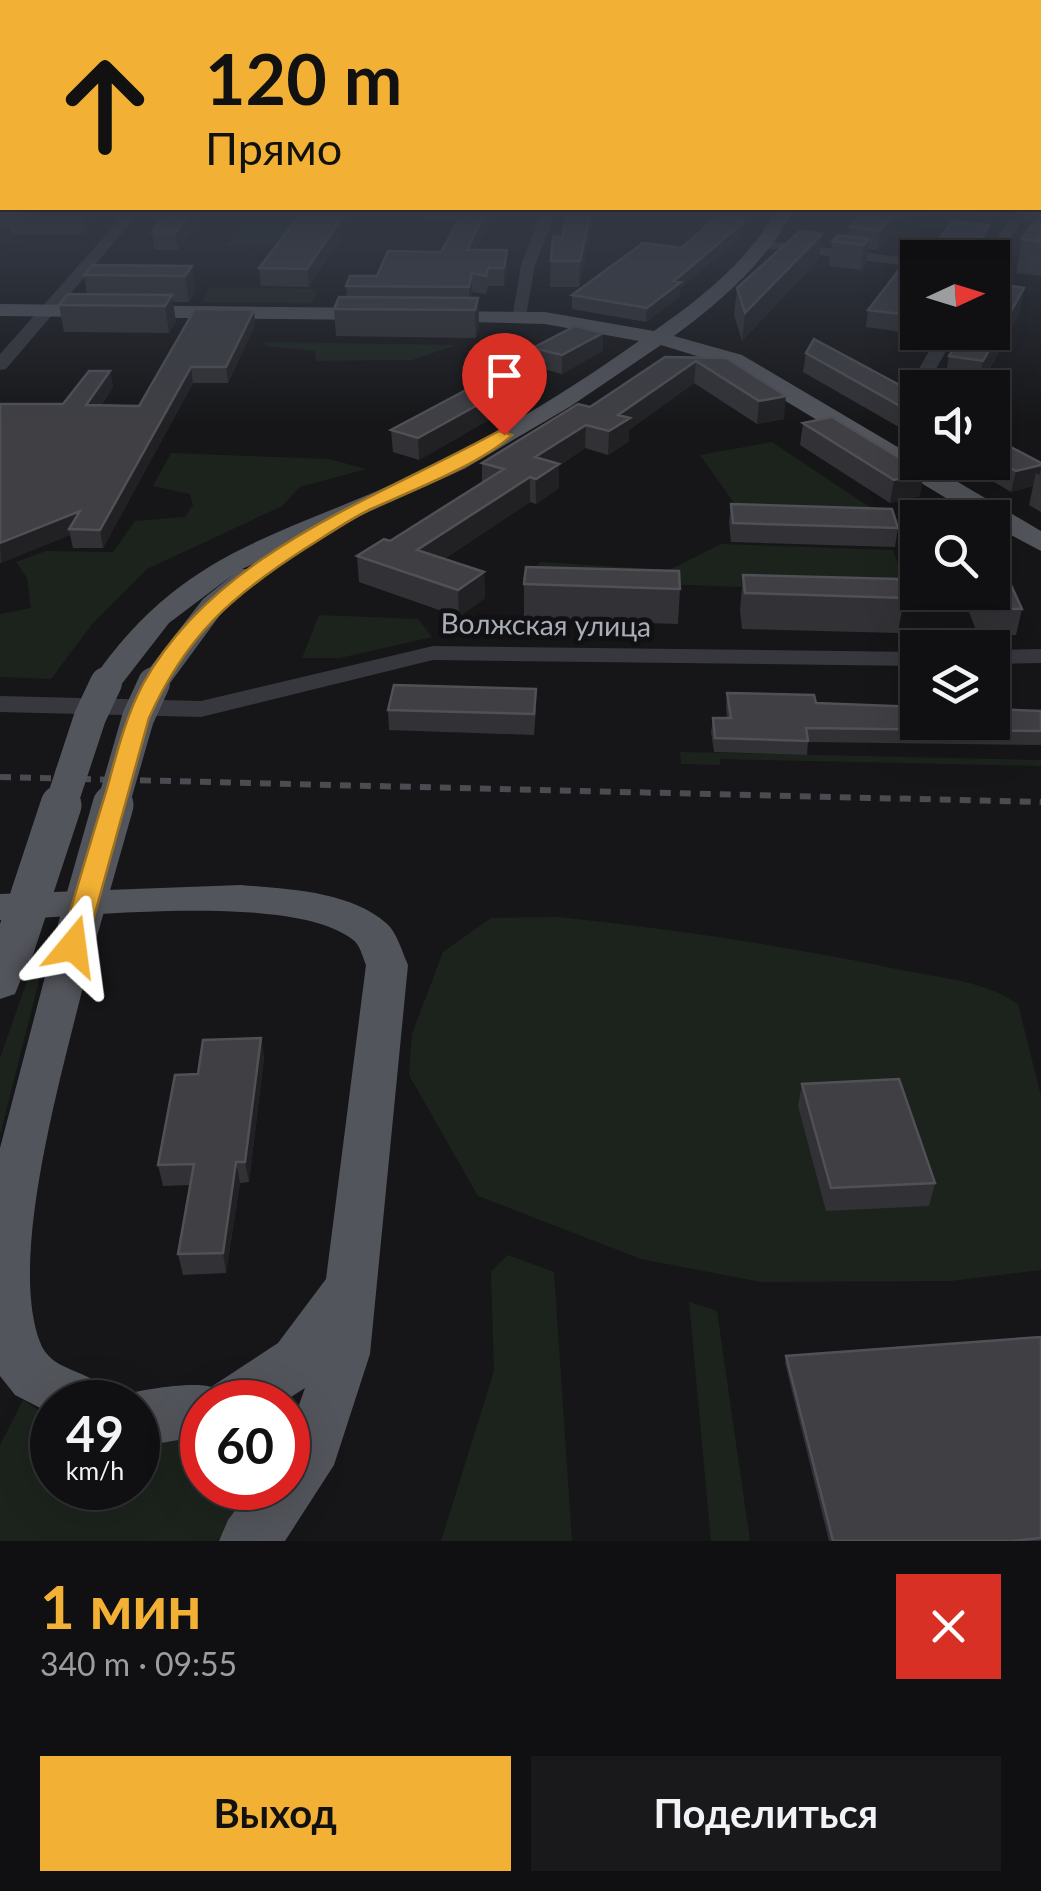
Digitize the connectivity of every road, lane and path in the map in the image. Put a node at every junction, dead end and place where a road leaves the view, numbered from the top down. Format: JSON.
{"nodes":[{"id":1,"x":71,"y":283,"type":"edge"},
{"id":2,"x":524,"y":283,"type":"edge"},
{"id":3,"x":726,"y":283,"type":"edge"},
{"id":4,"x":703,"y":304,"type":"junction"},
{"id":5,"x":0,"y":310,"type":"edge"},
{"id":6,"x":47,"y":311,"type":"junction"},
{"id":7,"x":518,"y":316,"type":"junction"},
{"id":8,"x":658,"y":338,"type":"junction"},
{"id":9,"x":0,"y":365,"type":"edge"},
{"id":10,"x":610,"y":370,"type":"junction"},
{"id":11,"x":767,"y":377,"type":"junction"},
{"id":12,"x":352,"y":511,"type":"junction"},
{"id":13,"x":1041,"y":543,"type":"edge"},
{"id":14,"x":1041,"y":656,"type":"edge"},
{"id":15,"x":1010,"y":657,"type":"edge"},
{"id":16,"x":900,"y":659,"type":"edge"},
{"id":17,"x":0,"y":704,"type":"edge"},
{"id":18,"x":0,"y":906,"type":"edge"},
{"id":19,"x":7,"y":966,"type":"edge"},
{"id":20,"x":4,"y":1232,"type":"edge"},
{"id":21,"x":351,"y":1278,"type":"junction"},
{"id":22,"x":42,"y":1380,"type":"edge"},
{"id":23,"x":276,"y":1380,"type":"edge"},
{"id":24,"x":310,"y":1452,"type":"edge"},
{"id":25,"x":271,"y":1510,"type":"edge"},
{"id":26,"x":250,"y":1541,"type":"edge"}],
"edges":[{"from":1,"to":6,"type":"street"},
{"from":2,"to":7,"type":"street"},
{"from":3,"to":4,"type":"main road"},
{"from":4,"to":8,"type":"main road"},
{"from":4,"to":11,"type":"main road"},
{"from":5,"to":6,"type":"main road"},
{"from":6,"to":7,"type":"main road"},
{"from":6,"to":9,"type":"street"},
{"from":7,"to":8,"type":"main road"},
{"from":8,"to":10,"type":"main road"},
{"from":8,"to":11,"type":"main road"},
{"from":10,"to":11,"type":"main road"},
{"from":10,"to":12,"type":"main road"},
{"from":11,"to":13,"type":"main road"},
{"from":12,"to":19,"type":"main road","bridge":true},
{"from":12,"to":20,"type":"main road","bridge":true},
{"from":14,"to":15,"type":"street"},
{"from":16,"to":17,"type":"street","name":"Волжская улица"},
{"from":18,"to":21,"type":"main road"},
{"from":20,"to":22,"type":"main road"},
{"from":21,"to":23,"type":"main road"},
{"from":21,"to":24,"type":"main road"},
{"from":25,"to":26,"type":"main road"}]}
